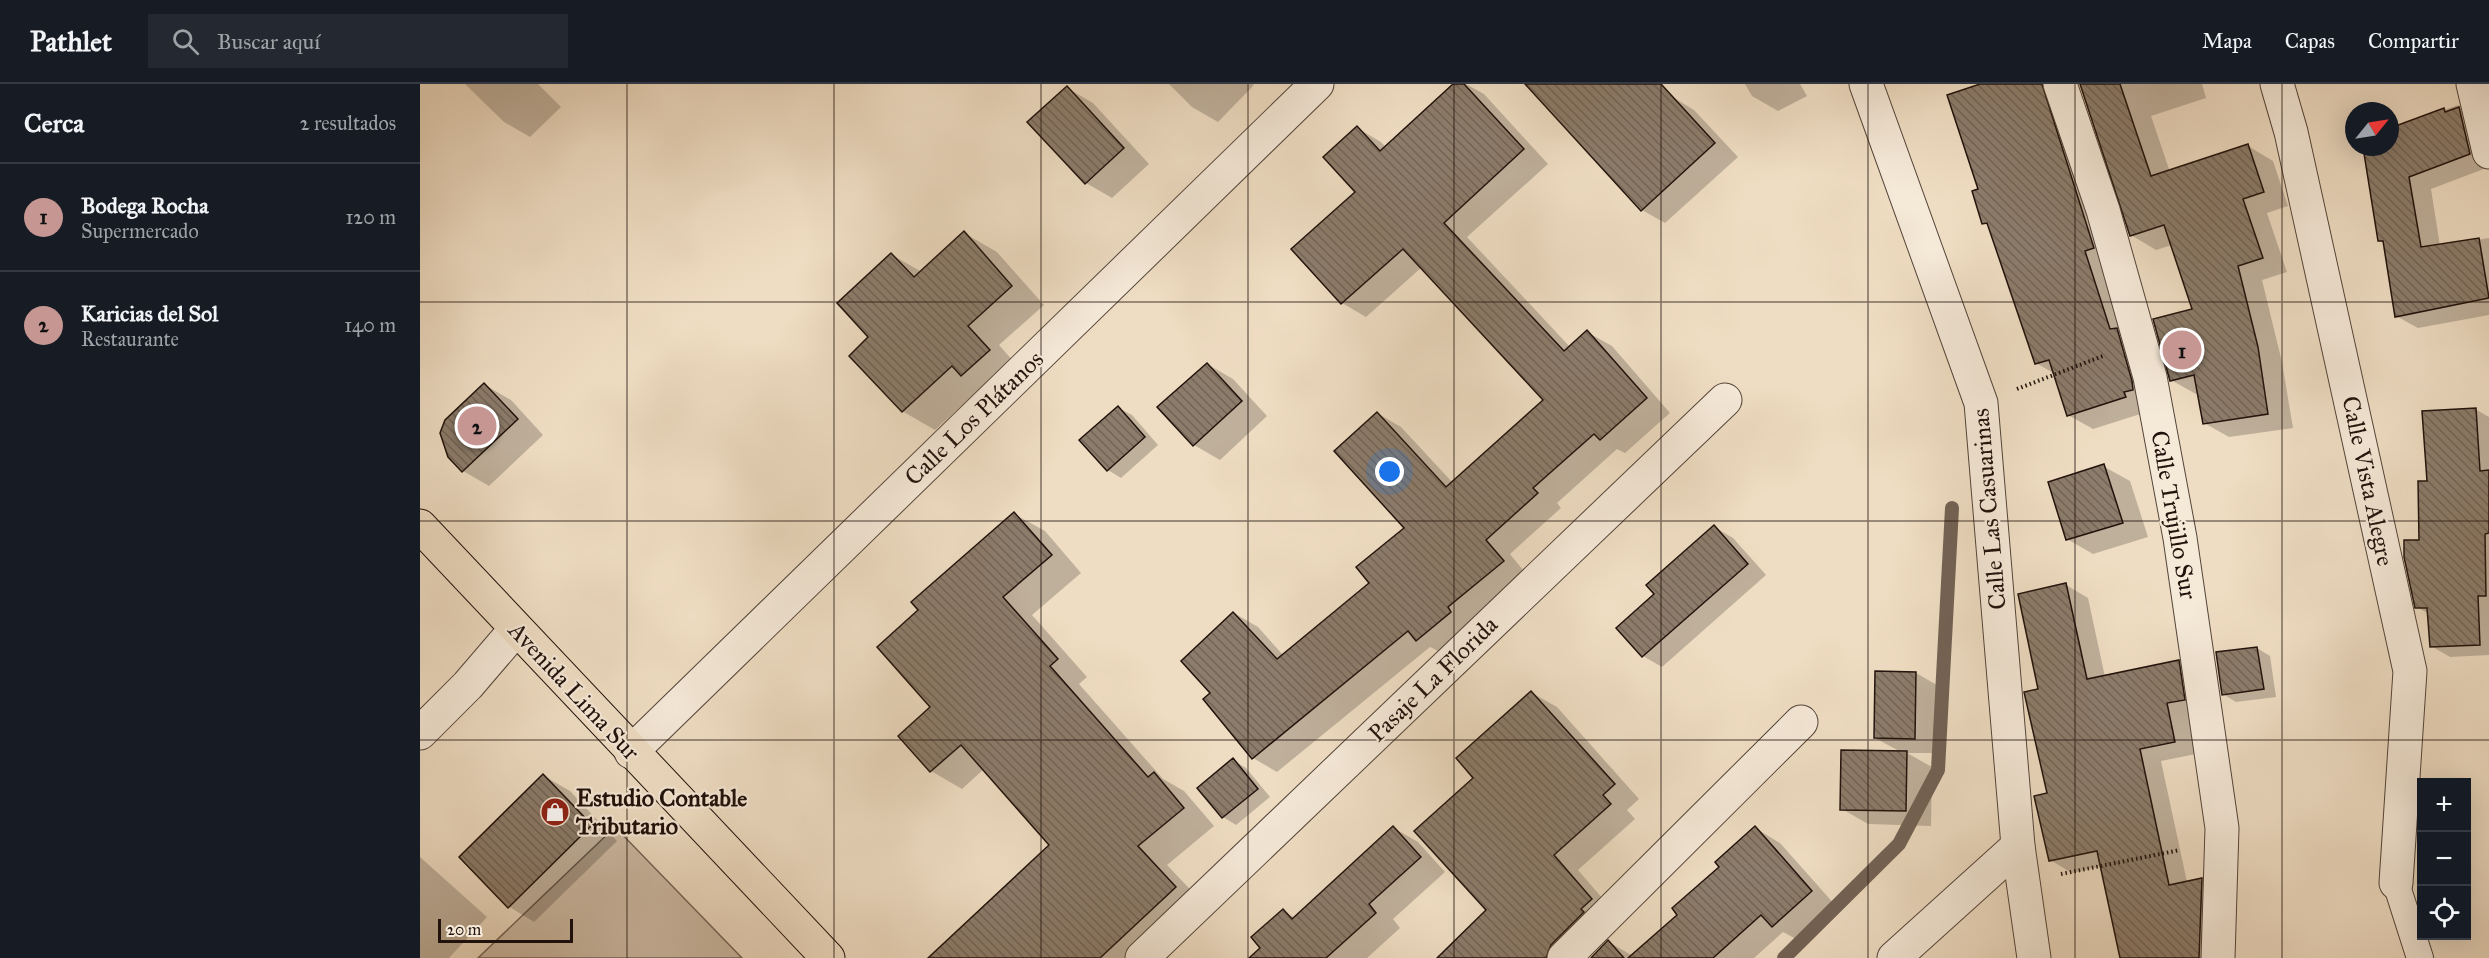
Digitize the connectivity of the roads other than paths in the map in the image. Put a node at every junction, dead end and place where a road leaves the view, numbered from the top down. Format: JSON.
{"nodes":[{"id":1,"x":1317,"y":84,"type":"edge"},
{"id":2,"x":1866,"y":84,"type":"edge"},
{"id":3,"x":2060,"y":84,"type":"edge"},
{"id":4,"x":2277,"y":84,"type":"edge"},
{"id":5,"x":2473,"y":84,"type":"edge"},
{"id":6,"x":2489,"y":152,"type":"edge"},
{"id":7,"x":1725,"y":400,"type":"dead end"},
{"id":8,"x":420,"y":526,"type":"edge"},
{"id":9,"x":516,"y":629,"type":"junction"},
{"id":10,"x":1801,"y":722,"type":"dead end"},
{"id":11,"x":420,"y":733,"type":"edge"},
{"id":12,"x":631,"y":752,"type":"junction"},
{"id":13,"x":2018,"y":846,"type":"junction"},
{"id":14,"x":2396,"y":883,"type":"joint"},
{"id":15,"x":828,"y":958,"type":"edge"},
{"id":16,"x":1142,"y":958,"type":"edge"},
{"id":17,"x":1564,"y":958,"type":"edge"},
{"id":18,"x":1894,"y":958,"type":"edge"},
{"id":19,"x":2034,"y":958,"type":"edge"},
{"id":20,"x":2218,"y":958,"type":"edge"},
{"id":21,"x":2420,"y":958,"type":"edge"}],
"edges":[{"from":1,"to":12,"type":"street","name":"Calle Los Plátanos"},
{"from":2,"to":13,"type":"street","name":"Calle Las Casuarinas"},
{"from":3,"to":20,"type":"street","name":"Calle Trujillo Sur"},
{"from":4,"to":14,"type":"street","name":"Calle Vista Alegre"},
{"from":5,"to":6,"type":"street"},
{"from":7,"to":16,"type":"street","name":"Pasaje La Florida"},
{"from":8,"to":9,"type":"highway","name":"Avenida Lima Sur"},
{"from":9,"to":11,"type":"street"},
{"from":9,"to":12,"type":"highway","name":"Avenida Lima Sur"},
{"from":10,"to":17,"type":"street"},
{"from":12,"to":15,"type":"highway","name":"Avenida Lima Sur"},
{"from":13,"to":18,"type":"street"},
{"from":13,"to":19,"type":"street","name":"Calle Las Casuarinas"},
{"from":14,"to":21,"type":"lane"}]}
